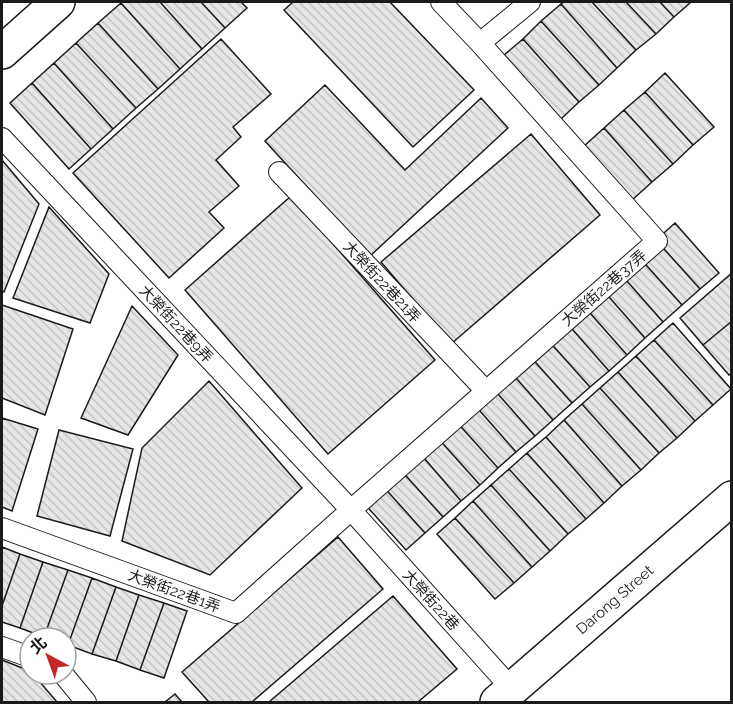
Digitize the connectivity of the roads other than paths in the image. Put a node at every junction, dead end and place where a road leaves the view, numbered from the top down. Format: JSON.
{"nodes":[{"id":1,"x":58,"y":2,"type":"edge"},
{"id":2,"x":441,"y":2,"type":"edge"},
{"id":3,"x":530,"y":2,"type":"edge"},
{"id":4,"x":480,"y":43,"type":"junction"},
{"id":5,"x":2,"y":52,"type":"edge"},
{"id":6,"x":2,"y":138,"type":"edge"},
{"id":7,"x":279,"y":172,"type":"dead end"},
{"id":8,"x":486,"y":392,"type":"junction"},
{"id":9,"x":732,"y":498,"type":"edge"},
{"id":10,"x":351,"y":510,"type":"junction"},
{"id":11,"x":2,"y":528,"type":"edge"},
{"id":12,"x":2,"y":647,"type":"edge"},
{"id":13,"x":18,"y":653,"type":"edge"},
{"id":14,"x":73,"y":686,"type":"edge"},
{"id":15,"x":504,"y":696,"type":"edge"},
{"id":16,"x":86,"y":702,"type":"edge"}],
"edges":[{"from":1,"to":5,"type":"street"},
{"from":2,"to":4,"type":"lane","name":"大榮街22巷37弄"},
{"from":3,"to":4,"type":"lane"},
{"from":4,"to":8,"type":"lane","name":"大榮街22巷37弄"},
{"from":6,"to":10,"type":"lane","name":"大榮街22巷9弄"},
{"from":7,"to":8,"type":"lane","name":"大榮街22巷21弄"},
{"from":8,"to":10,"type":"lane","name":"大榮街22巷37弄"},
{"from":9,"to":15,"type":"street","name":"Darong Street"},
{"from":10,"to":11,"type":"lane","name":"大榮街22巷1弄"},
{"from":10,"to":15,"type":"lane","name":"大榮街22巷"},
{"from":12,"to":13,"type":"lane"},
{"from":14,"to":16,"type":"lane"}]}
